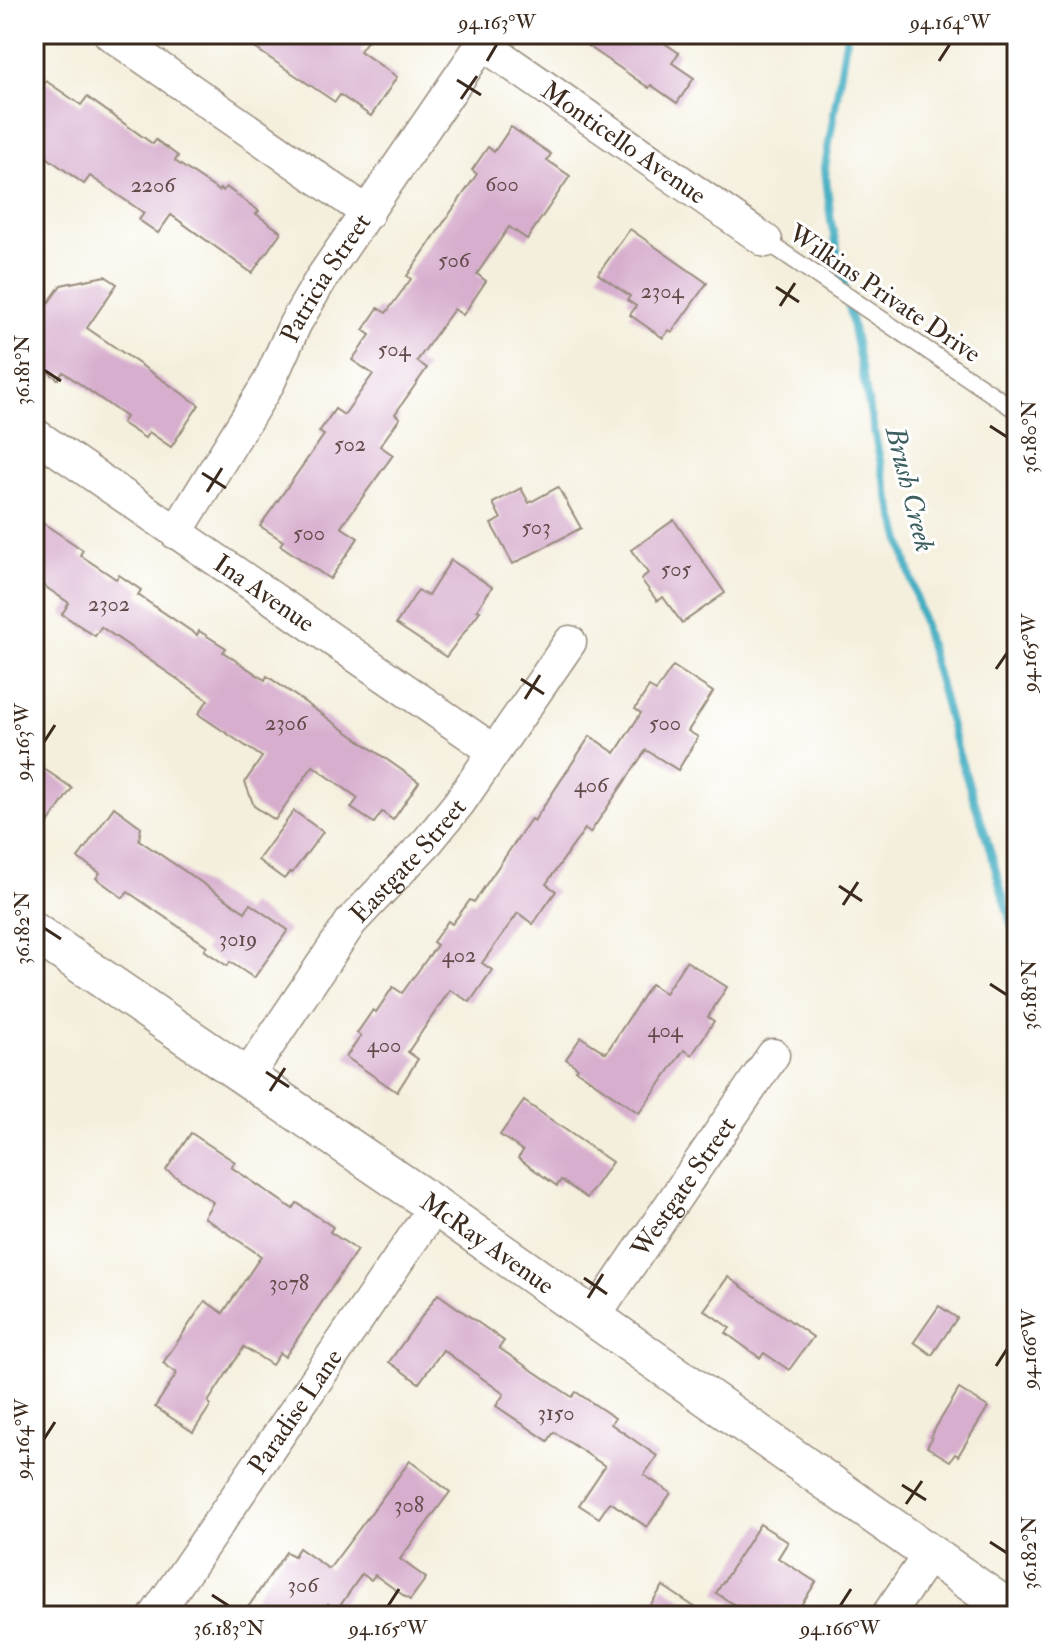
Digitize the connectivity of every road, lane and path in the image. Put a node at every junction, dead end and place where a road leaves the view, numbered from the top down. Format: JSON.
{"nodes":[{"id":1,"x":110,"y":34,"type":"edge"},
{"id":2,"x":486,"y":39,"type":"edge"},
{"id":3,"x":368,"y":213,"type":"junction"},
{"id":4,"x":766,"y":241,"type":"joint"},
{"id":5,"x":1017,"y":411,"type":"edge"},
{"id":6,"x":34,"y":434,"type":"edge"},
{"id":7,"x":176,"y":533,"type":"junction"},
{"id":8,"x":570,"y":642,"type":"dead end"},
{"id":9,"x":494,"y":751,"type":"junction"},
{"id":10,"x":34,"y":932,"type":"edge"},
{"id":11,"x":773,"y":1055,"type":"dead end"},
{"id":12,"x":246,"y":1078,"type":"junction"},
{"id":13,"x":435,"y":1206,"type":"junction"},
{"id":14,"x":594,"y":1317,"type":"junction"},
{"id":15,"x":929,"y":1555,"type":"junction"},
{"id":16,"x":1017,"y":1615,"type":"edge"},
{"id":17,"x":155,"y":1616,"type":"edge"},
{"id":18,"x":887,"y":1616,"type":"edge"}],
"edges":[{"from":1,"to":3,"type":"street"},
{"from":2,"to":3,"type":"street","name":"Patricia Street"},
{"from":2,"to":4,"type":"street","name":"Monticello Avenue"},
{"from":3,"to":7,"type":"street","name":"Patricia Street"},
{"from":4,"to":5,"type":"lane","name":"Wilkins Private Drive"},
{"from":6,"to":7,"type":"street","name":"Ina Avenue"},
{"from":7,"to":9,"type":"street","name":"Ina Avenue"},
{"from":8,"to":9,"type":"street","name":"Eastgate Street"},
{"from":9,"to":12,"type":"street","name":"Eastgate Street"},
{"from":10,"to":12,"type":"street","name":"McRay Avenue"},
{"from":11,"to":14,"type":"street","name":"Westgate Street"},
{"from":12,"to":13,"type":"street","name":"McRay Avenue"},
{"from":13,"to":14,"type":"street","name":"McRay Avenue"},
{"from":13,"to":17,"type":"street","name":"Paradise Lane"},
{"from":14,"to":15,"type":"street","name":"McRay Avenue"},
{"from":15,"to":16,"type":"street","name":"McRay Avenue"},
{"from":15,"to":18,"type":"street"}]}
